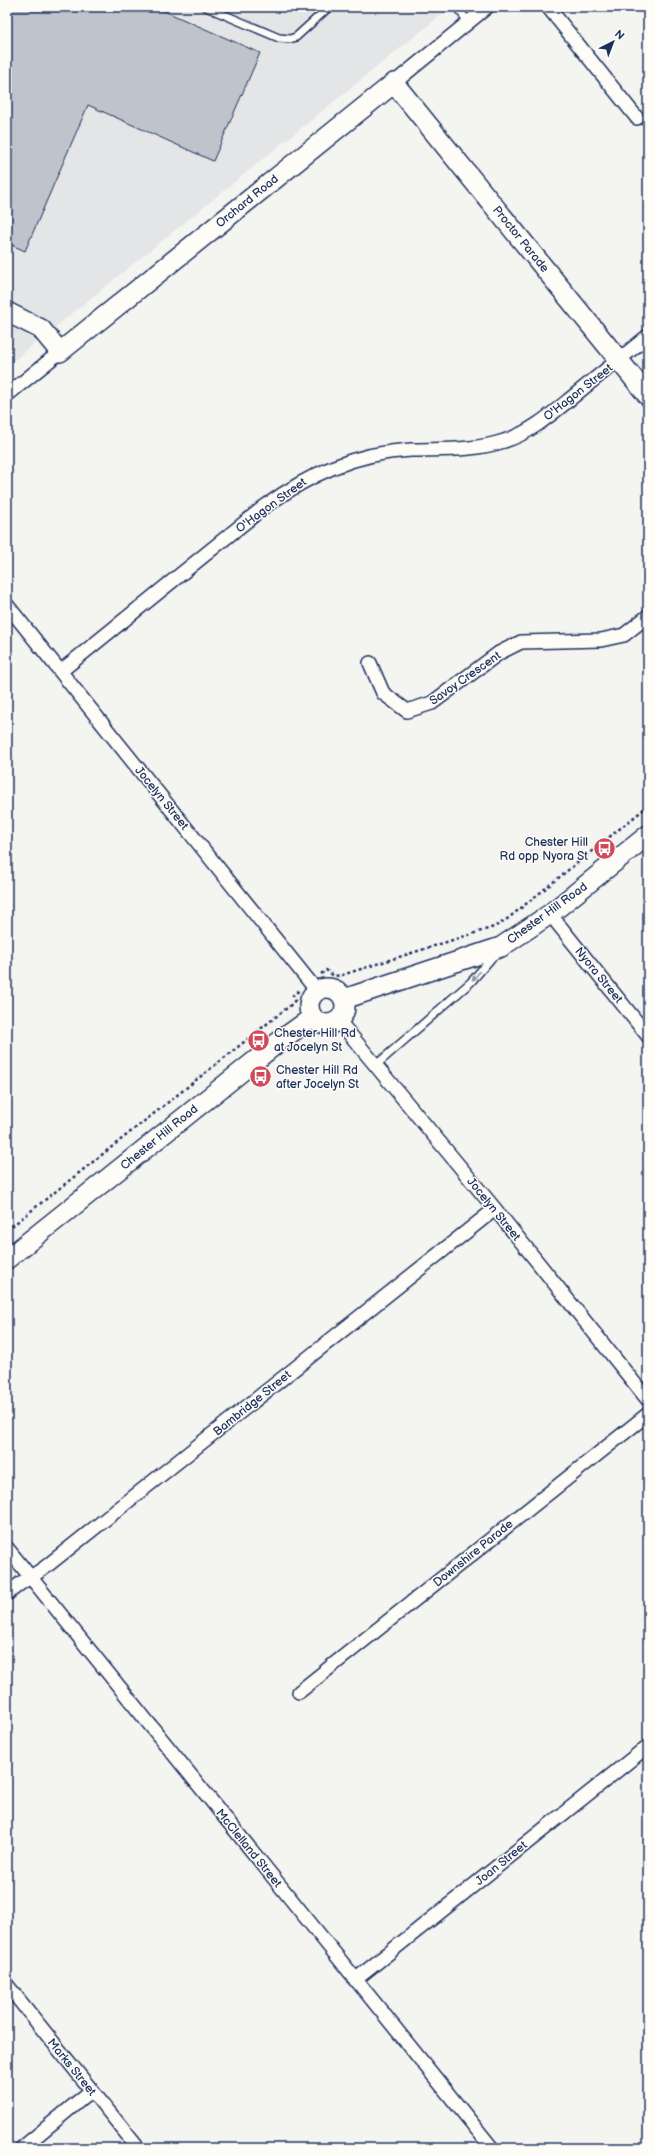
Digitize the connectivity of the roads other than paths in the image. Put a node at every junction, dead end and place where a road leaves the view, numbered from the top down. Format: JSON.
{"nodes":[{"id":1,"x":206,"y":7,"type":"edge"},
{"id":2,"x":329,"y":7,"type":"edge"},
{"id":3,"x":456,"y":7,"type":"edge"},
{"id":4,"x":487,"y":7,"type":"edge"},
{"id":5,"x":548,"y":7,"type":"edge"},
{"id":6,"x":469,"y":22,"type":"junction"},
{"id":7,"x":394,"y":83,"type":"junction"},
{"id":8,"x":637,"y":118,"type":"dead end"},
{"id":9,"x":7,"y":312,"type":"edge"},
{"id":10,"x":648,"y":336,"type":"edge"},
{"id":11,"x":60,"y":352,"type":"junction"},
{"id":12,"x":619,"y":360,"type":"junction"},
{"id":13,"x":7,"y":395,"type":"edge"},
{"id":14,"x":648,"y":396,"type":"edge"},
{"id":15,"x":7,"y":605,"type":"edge"},
{"id":16,"x":648,"y":616,"type":"edge"},
{"id":17,"x":370,"y":664,"type":"dead end"},
{"id":18,"x":61,"y":671,"type":"junction"},
{"id":19,"x":648,"y":835,"type":"edge"},
{"id":20,"x":550,"y":914,"type":"junction"},
{"id":21,"x":501,"y":947,"type":"junction"},
{"id":22,"x":316,"y":991,"type":"junction"},
{"id":23,"x":344,"y":999,"type":"junction"},
{"id":24,"x":314,"y":1017,"type":"junction"},
{"id":25,"x":338,"y":1020,"type":"junction"},
{"id":26,"x":648,"y":1036,"type":"edge"},
{"id":27,"x":376,"y":1065,"type":"junction"},
{"id":28,"x":495,"y":1209,"type":"junction"},
{"id":29,"x":7,"y":1260,"type":"edge"},
{"id":30,"x":648,"y":1400,"type":"edge"},
{"id":31,"x":648,"y":1414,"type":"edge"},
{"id":32,"x":7,"y":1548,"type":"edge"},
{"id":33,"x":31,"y":1577,"type":"junction"},
{"id":34,"x":7,"y":1594,"type":"edge"},
{"id":35,"x":299,"y":1692,"type":"dead end"},
{"id":36,"x":648,"y":1746,"type":"edge"},
{"id":37,"x":355,"y":1980,"type":"junction"},
{"id":38,"x":7,"y":1985,"type":"edge"},
{"id":39,"x":91,"y":2091,"type":"junction"},
{"id":40,"x":22,"y":2148,"type":"edge"},
{"id":41,"x":138,"y":2148,"type":"edge"},
{"id":42,"x":492,"y":2148,"type":"edge"}],
"edges":[{"from":1,"to":2,"type":"lane"},
{"from":3,"to":6,"type":"lane"},
{"from":4,"to":6,"type":"street","name":"Orchard Road"},
{"from":5,"to":8,"type":"street"},
{"from":6,"to":7,"type":"street","name":"Orchard Road"},
{"from":7,"to":11,"type":"street","name":"Orchard Road"},
{"from":7,"to":12,"type":"street","name":"Proctor Parade"},
{"from":9,"to":11,"type":"street"},
{"from":10,"to":12,"type":"street","name":"O'Hagon Street"},
{"from":11,"to":13,"type":"street","name":"Orchard Road"},
{"from":12,"to":14,"type":"street","name":"Proctor Parade"},
{"from":12,"to":18,"type":"street","name":"O'Hagon Street"},
{"from":15,"to":18,"type":"street","name":"Jocelyn Street"},
{"from":16,"to":17,"type":"street","name":"Savoy Crescent"},
{"from":18,"to":22,"type":"street","name":"Jocelyn Street"},
{"from":19,"to":20,"type":"street","name":"Chester Hill Road"},
{"from":20,"to":21,"type":"street","name":"Chester Hill Road"},
{"from":20,"to":26,"type":"street","name":"Nyora Street"},
{"from":21,"to":23,"type":"street","name":"Chester Hill Road"},
{"from":21,"to":27,"type":"lane","one_way":true},
{"from":22,"to":23,"type":"street"},
{"from":22,"to":24,"type":"street"},
{"from":23,"to":25,"type":"street"},
{"from":24,"to":25,"type":"street"},
{"from":24,"to":29,"type":"street","name":"Chester Hill Road"},
{"from":25,"to":27,"type":"street","name":"Jocelyn Street"},
{"from":27,"to":28,"type":"street","name":"Jocelyn Street"},
{"from":28,"to":30,"type":"street","name":"Jocelyn Street"},
{"from":28,"to":33,"type":"street","name":"Bambridge Street"},
{"from":31,"to":35,"type":"street","name":"Downshire Parade"},
{"from":32,"to":33,"type":"street","name":"McClelland Street"},
{"from":33,"to":34,"type":"street","name":"Bambridge Street"},
{"from":33,"to":37,"type":"street","name":"McClelland Street"},
{"from":36,"to":37,"type":"street","name":"Joan Street"},
{"from":37,"to":42,"type":"street","name":"McClelland Street"},
{"from":38,"to":39,"type":"street","name":"Marks Street"},
{"from":39,"to":40,"type":"street"},
{"from":39,"to":41,"type":"street","name":"Marks Street"}]}
